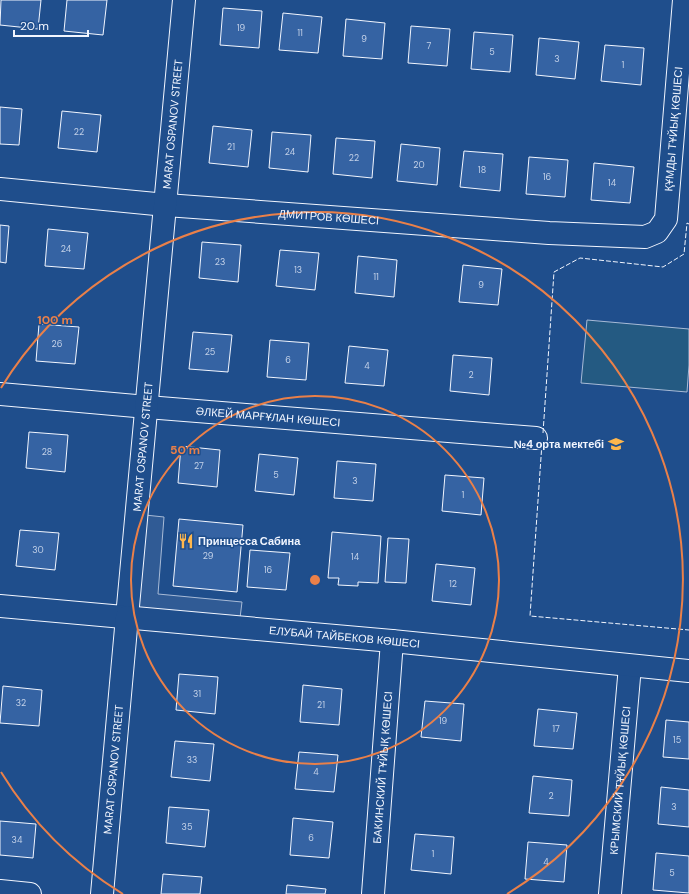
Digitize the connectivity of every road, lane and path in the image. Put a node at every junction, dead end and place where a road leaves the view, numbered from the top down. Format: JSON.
{"nodes":[{"id":1,"x":184,"y":0,"type":"edge"},
{"id":2,"x":682,"y":0,"type":"edge"},
{"id":3,"x":0,"y":189,"type":"edge"},
{"id":4,"x":166,"y":205,"type":"junction"},
{"id":5,"x":657,"y":232,"type":"joint"},
{"id":6,"x":0,"y":394,"type":"edge"},
{"id":7,"x":147,"y":407,"type":"junction"},
{"id":8,"x":536,"y":438,"type":"dead end"},
{"id":9,"x":0,"y":606,"type":"edge"},
{"id":10,"x":127,"y":617,"type":"junction"},
{"id":11,"x":392,"y":641,"type":"junction"},
{"id":12,"x":630,"y":666,"type":"junction"},
{"id":13,"x":689,"y":671,"type":"edge"},
{"id":14,"x":0,"y":891,"type":"edge"},
{"id":15,"x":30,"y":894,"type":"edge"},
{"id":16,"x":102,"y":894,"type":"edge"},
{"id":17,"x":373,"y":894,"type":"edge"},
{"id":18,"x":610,"y":894,"type":"edge"}],
"edges":[{"from":1,"to":4,"type":"street","name":"MARAT OSPANOV STREET"},
{"from":2,"to":5,"type":"street","name":"ҚҰМДЫ ТҰЙЫҚ КӨШЕСІ"},
{"from":3,"to":4,"type":"street","name":"ДМИТРОВ КӨШЕСІ"},
{"from":4,"to":5,"type":"street","name":"ДМИТРОВ КӨШЕСІ"},
{"from":4,"to":7,"type":"street","name":"MARAT OSPANOV STREET"},
{"from":6,"to":7,"type":"street","name":"ӘЛКЕЙ МАРҒҰЛАН КӨШЕСІ"},
{"from":7,"to":8,"type":"street","name":"ӘЛКЕЙ МАРҒҰЛАН КӨШЕСІ"},
{"from":7,"to":10,"type":"street","name":"MARAT OSPANOV STREET"},
{"from":9,"to":10,"type":"street","name":"ЕЛУБАЙ ТАЙБЕКОВ КӨШЕСІ"},
{"from":10,"to":11,"type":"street","name":"ЕЛУБАЙ ТАЙБЕКОВ КӨШЕСІ"},
{"from":10,"to":16,"type":"street","name":"MARAT OSPANOV STREET"},
{"from":11,"to":12,"type":"street","name":"ЕЛУБАЙ ТАЙБЕКОВ КӨШЕСІ"},
{"from":11,"to":17,"type":"street","name":"БАКИНСКИЙ ТҰЙЫҚ КӨШЕСІ"},
{"from":12,"to":13,"type":"street","name":"ЕЛУБАЙ ТАЙБЕКОВ КӨШЕСІ"},
{"from":12,"to":18,"type":"street","name":"КРЫМСКИЙ ТҰЙЫҚ КӨШЕСІ"},
{"from":14,"to":15,"type":"street"}]}
